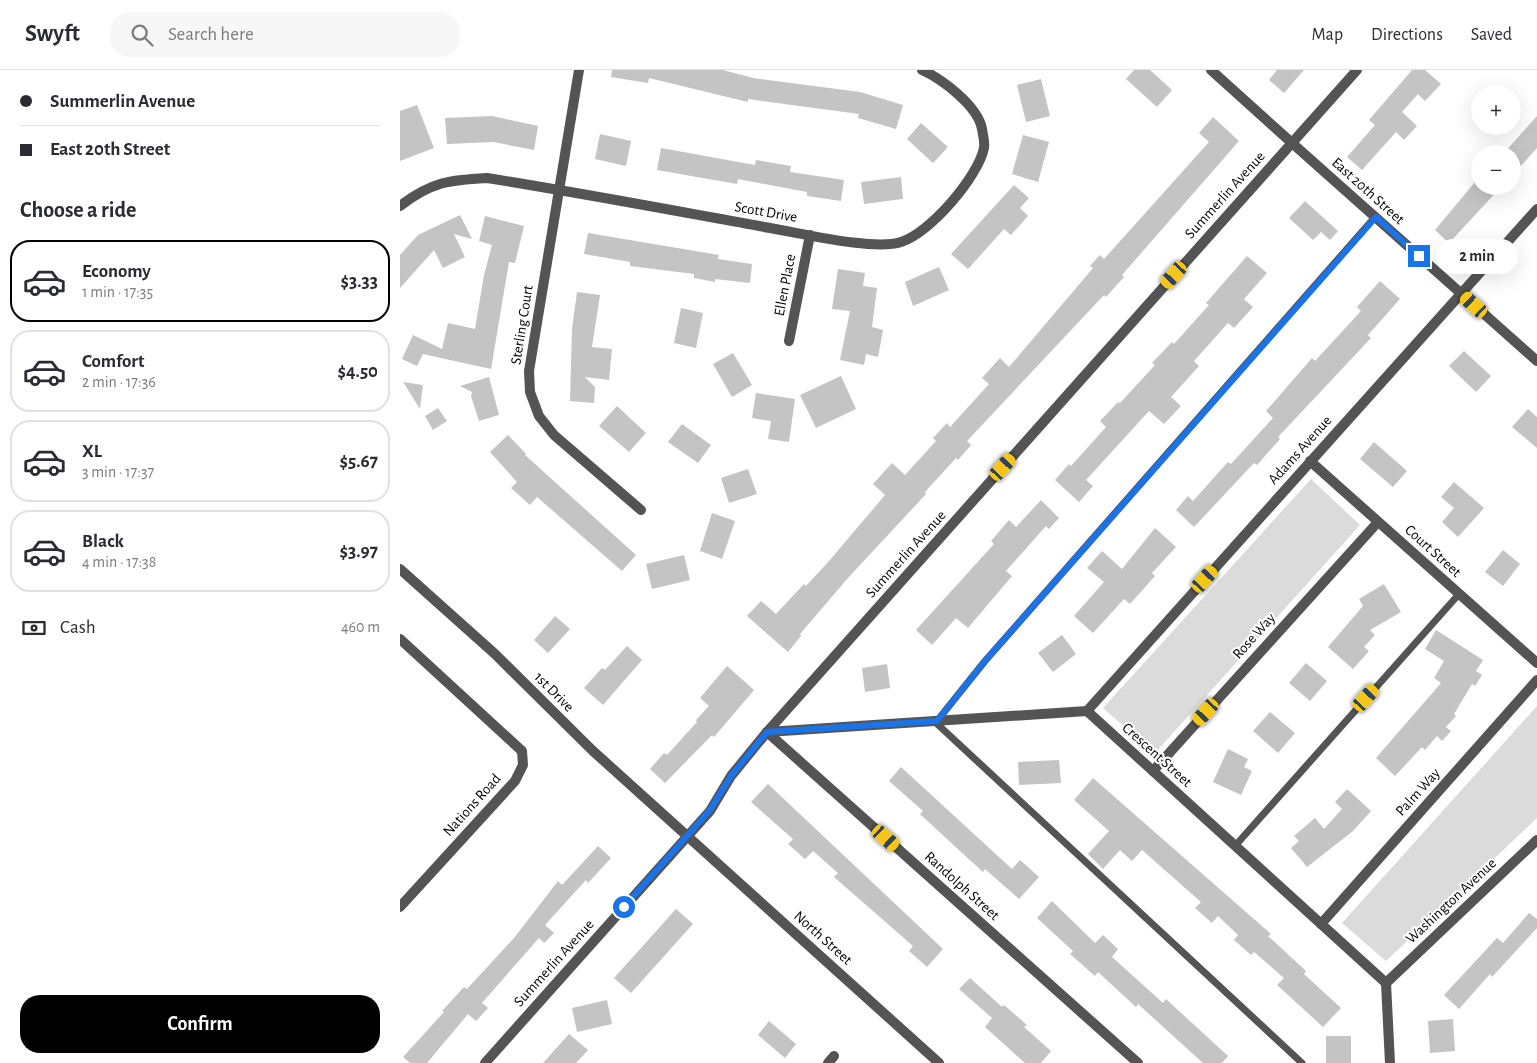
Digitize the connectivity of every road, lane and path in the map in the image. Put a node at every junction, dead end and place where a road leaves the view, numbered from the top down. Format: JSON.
{"nodes":[{"id":1,"x":579,"y":70,"type":"edge"},
{"id":2,"x":922,"y":70,"type":"edge"},
{"id":3,"x":1211,"y":70,"type":"edge"},
{"id":4,"x":1357,"y":70,"type":"edge"},
{"id":5,"x":1292,"y":143,"type":"junction"},
{"id":6,"x":559,"y":190,"type":"junction"},
{"id":7,"x":400,"y":206,"type":"edge"},
{"id":8,"x":1537,"y":209,"type":"edge"},
{"id":9,"x":1376,"y":217,"type":"junction"},
{"id":10,"x":810,"y":235,"type":"junction"},
{"id":11,"x":1462,"y":294,"type":"junction"},
{"id":12,"x":789,"y":341,"type":"dead end"},
{"id":13,"x":1537,"y":360,"type":"edge"},
{"id":14,"x":1310,"y":461,"type":"junction"},
{"id":15,"x":641,"y":510,"type":"dead end"},
{"id":16,"x":1378,"y":522,"type":"junction"},
{"id":17,"x":400,"y":569,"type":"edge"},
{"id":18,"x":1459,"y":594,"type":"junction"},
{"id":19,"x":400,"y":639,"type":"edge"},
{"id":20,"x":1537,"y":663,"type":"edge"},
{"id":21,"x":1537,"y":680,"type":"edge"},
{"id":22,"x":1087,"y":711,"type":"junction"},
{"id":23,"x":936,"y":721,"type":"junction"},
{"id":24,"x":767,"y":732,"type":"junction"},
{"id":25,"x":1153,"y":771,"type":"junction"},
{"id":26,"x":687,"y":836,"type":"junction"},
{"id":27,"x":1537,"y":840,"type":"edge"},
{"id":28,"x":1235,"y":846,"type":"junction"},
{"id":29,"x":400,"y":906,"type":"edge"},
{"id":30,"x":1321,"y":924,"type":"junction"},
{"id":31,"x":1386,"y":983,"type":"junction"},
{"id":32,"x":485,"y":1063,"type":"edge"},
{"id":33,"x":939,"y":1063,"type":"edge"},
{"id":34,"x":1138,"y":1063,"type":"edge"},
{"id":35,"x":1302,"y":1063,"type":"edge"},
{"id":36,"x":1390,"y":1063,"type":"edge"}],
"edges":[{"from":1,"to":6,"type":"street","name":"Sterling Court"},
{"from":2,"to":10,"type":"street","name":"Scott Drive"},
{"from":3,"to":5,"type":"street","name":"East 20th Street"},
{"from":4,"to":5,"type":"street","name":"Summerlin Avenue"},
{"from":5,"to":9,"type":"street","name":"East 20th Street"},
{"from":5,"to":24,"type":"street","name":"Summerlin Avenue"},
{"from":6,"to":7,"type":"street","name":"Scott Drive"},
{"from":6,"to":10,"type":"street","name":"Scott Drive"},
{"from":6,"to":15,"type":"street","name":"Sterling Court"},
{"from":8,"to":11,"type":"street","name":"Adams Avenue"},
{"from":9,"to":11,"type":"street","name":"East 20th Street"},
{"from":9,"to":23,"type":"lane"},
{"from":10,"to":12,"type":"street","name":"Ellen Place"},
{"from":11,"to":13,"type":"street","name":"East 20th Street"},
{"from":11,"to":14,"type":"street","name":"Adams Avenue"},
{"from":14,"to":16,"type":"street","name":"Court Street"},
{"from":14,"to":22,"type":"street","name":"Adams Avenue"},
{"from":16,"to":18,"type":"street","name":"Court Street"},
{"from":16,"to":25,"type":"street","name":"Rose Way"},
{"from":17,"to":26,"type":"street","name":"1st Drive"},
{"from":18,"to":20,"type":"street","name":"Court Street"},
{"from":18,"to":28,"type":"lane"},
{"from":19,"to":29,"type":"street","name":"Nations Road"},
{"from":21,"to":30,"type":"street","name":"Palm Way"},
{"from":22,"to":23,"type":"street"},
{"from":22,"to":25,"type":"street","name":"Crescent Street"},
{"from":23,"to":24,"type":"street"},
{"from":23,"to":35,"type":"lane"},
{"from":24,"to":26,"type":"street","name":"Summerlin Avenue"},
{"from":24,"to":34,"type":"street","name":"Randolph Street"},
{"from":25,"to":28,"type":"street","name":"Crescent Street"},
{"from":26,"to":32,"type":"street","name":"Summerlin Avenue"},
{"from":26,"to":33,"type":"street","name":"North Street"},
{"from":27,"to":31,"type":"street","name":"Washington Avenue"},
{"from":28,"to":30,"type":"street","name":"Crescent Street"},
{"from":30,"to":31,"type":"street","name":"Crescent Street"},
{"from":31,"to":36,"type":"street"}]}
